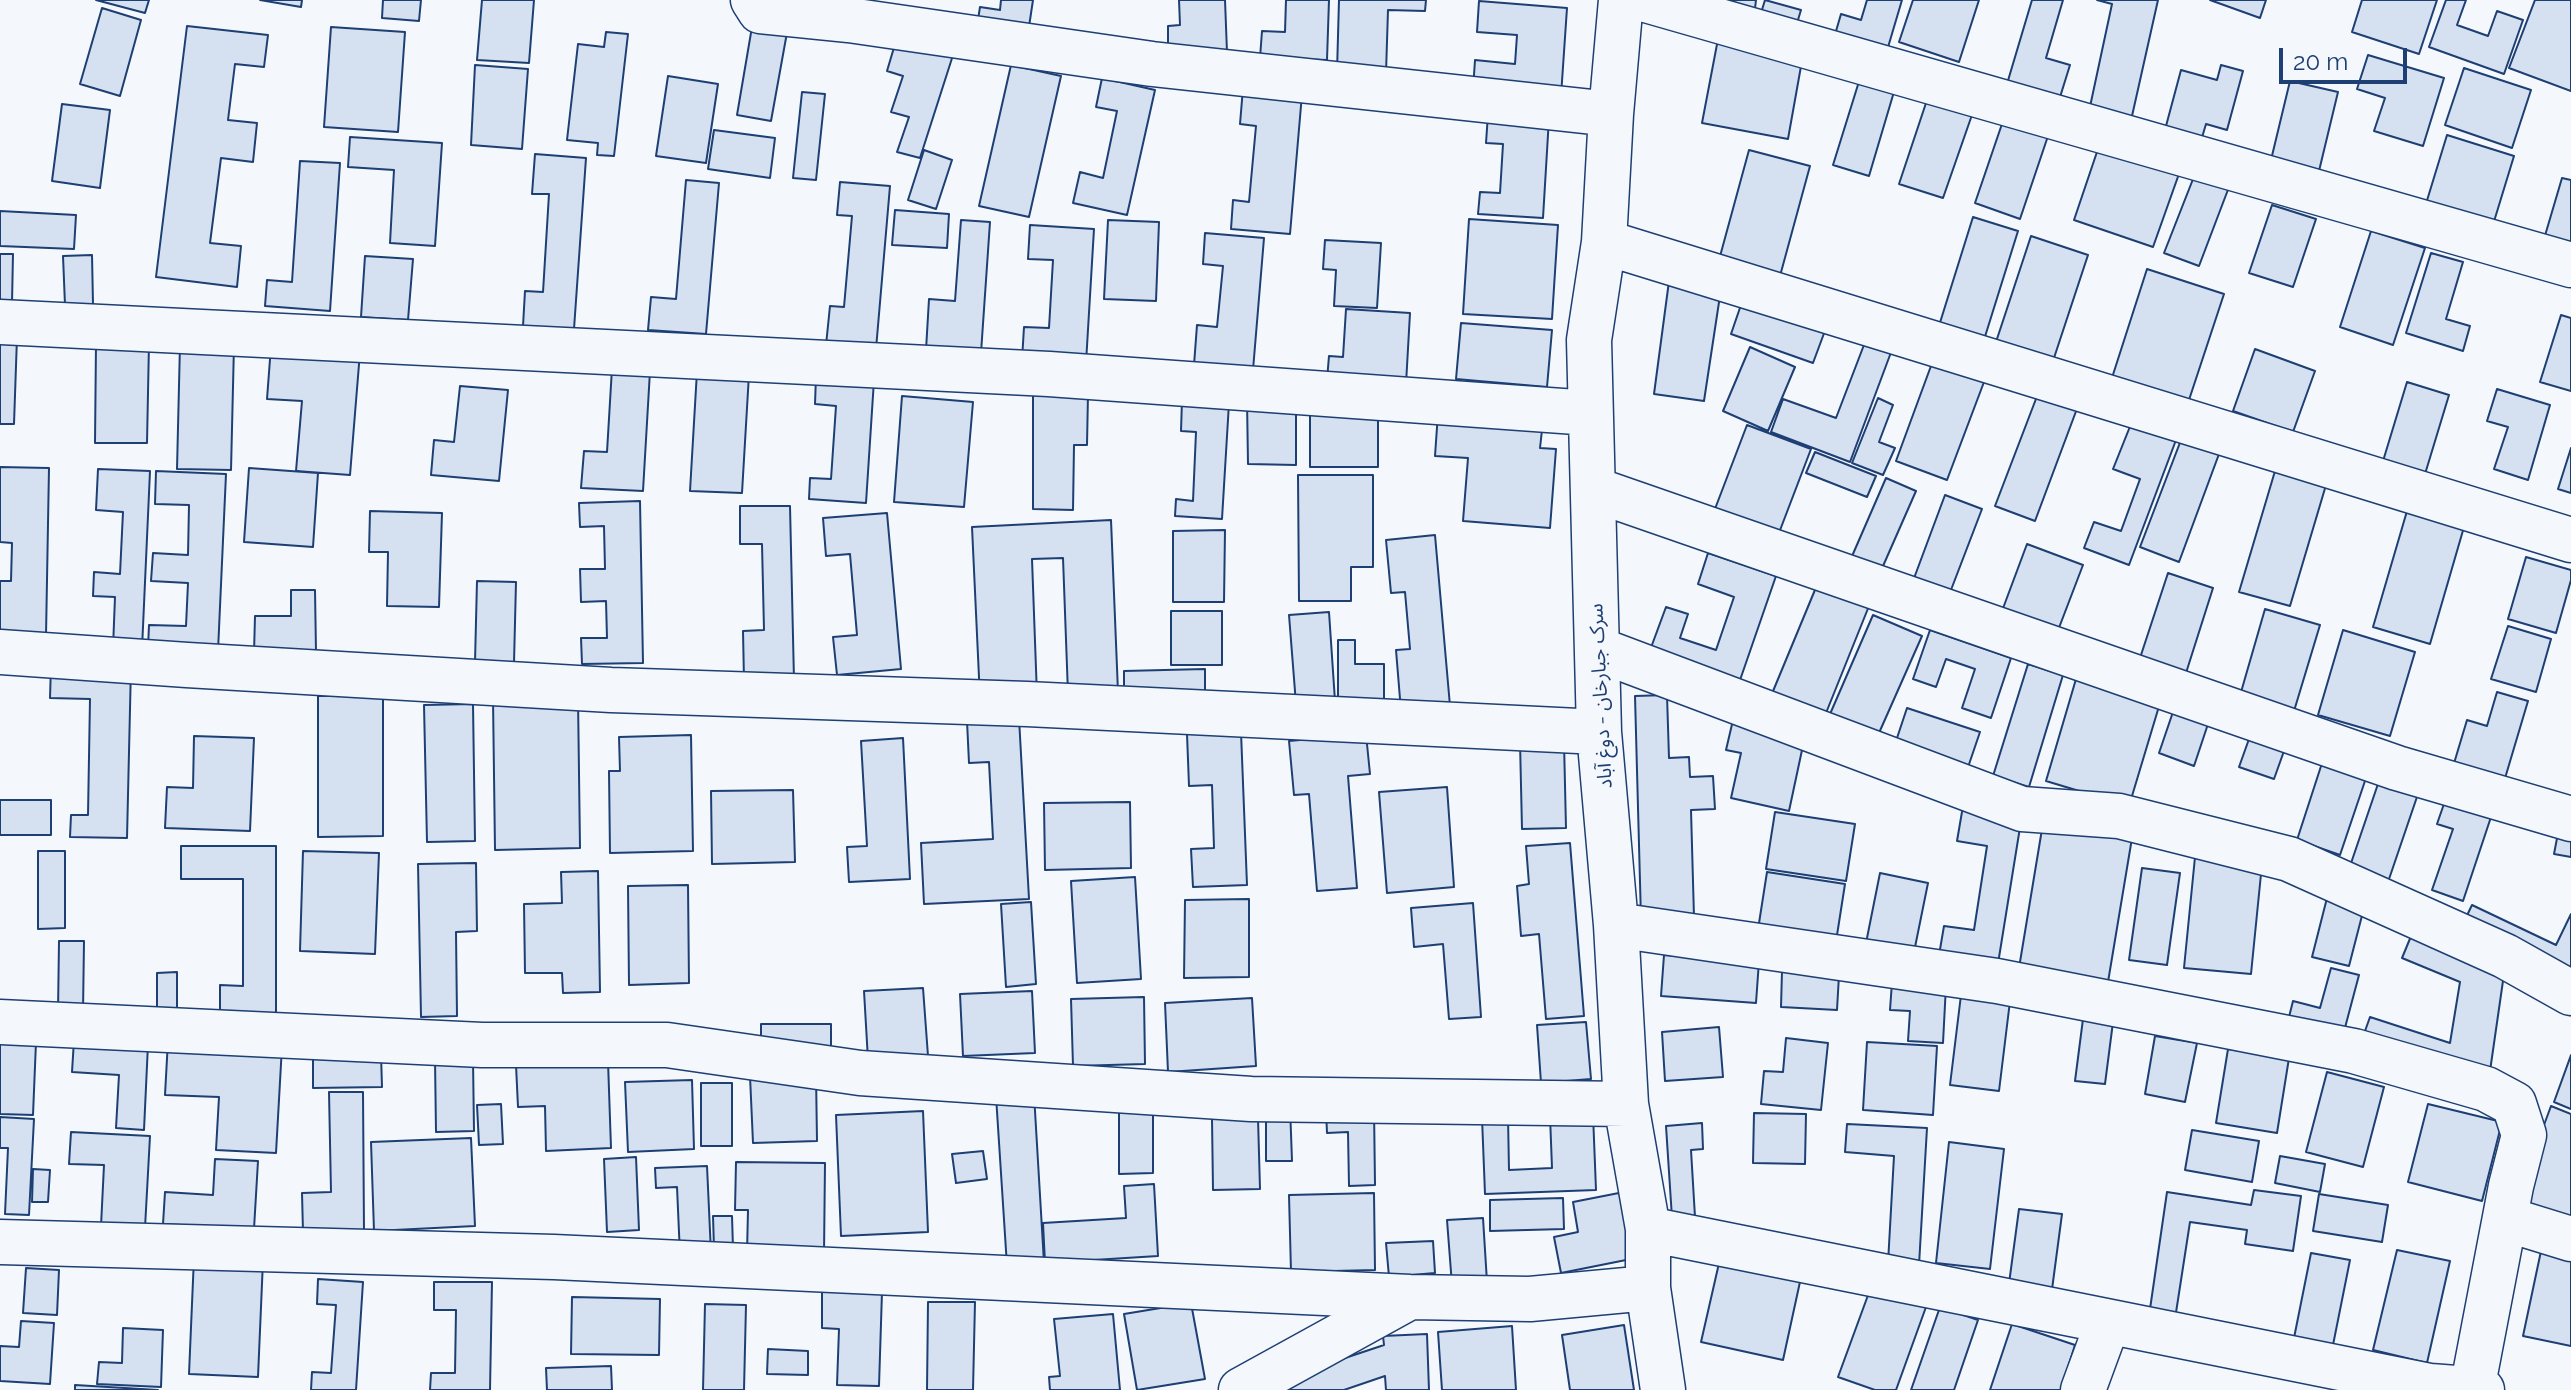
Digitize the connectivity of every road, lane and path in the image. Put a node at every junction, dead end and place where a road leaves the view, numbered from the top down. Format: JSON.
{"nodes":[{"id":1,"x":753,"y":0,"type":"edge"},
{"id":2,"x":1621,"y":0,"type":"edge"},
{"id":3,"x":1646,"y":0,"type":"edge"},
{"id":4,"x":1611,"y":114,"type":"junction"},
{"id":5,"x":1604,"y":242,"type":"junction"},
{"id":6,"x":2571,"y":265,"type":"edge"},
{"id":7,"x":0,"y":322,"type":"edge"},
{"id":8,"x":1590,"y":413,"type":"junction"},
{"id":9,"x":1593,"y":489,"type":"junction"},
{"id":10,"x":2571,"y":540,"type":"edge"},
{"id":11,"x":1597,"y":649,"type":"junction"},
{"id":12,"x":0,"y":652,"type":"edge"},
{"id":13,"x":1599,"y":732,"type":"junction"},
{"id":14,"x":2571,"y":819,"type":"edge"},
{"id":15,"x":1616,"y":925,"type":"junction"},
{"id":16,"x":2571,"y":993,"type":"edge"},
{"id":17,"x":0,"y":1022,"type":"edge"},
{"id":18,"x":1626,"y":1104,"type":"junction"},
{"id":19,"x":2506,"y":1219,"type":"junction"},
{"id":20,"x":1648,"y":1229,"type":"junction"},
{"id":21,"x":2571,"y":1239,"type":"edge"},
{"id":22,"x":0,"y":1242,"type":"edge"},
{"id":23,"x":1648,"y":1288,"type":"junction"},
{"id":24,"x":1410,"y":1297,"type":"junction"},
{"id":25,"x":2108,"y":1322,"type":"junction"},
{"id":26,"x":2476,"y":1389,"type":"edge"},
{"id":27,"x":1241,"y":1390,"type":"edge"},
{"id":28,"x":1663,"y":1390,"type":"edge"},
{"id":29,"x":2083,"y":1390,"type":"edge"}],
"edges":[{"from":1,"to":4,"type":"street"},
{"from":2,"to":4,"type":"street","name":"سرک جبارخان - دوغ آباد"},
{"from":3,"to":6,"type":"street"},
{"from":4,"to":5,"type":"street","name":"سرک جبارخان - دوغ آباد"},
{"from":5,"to":8,"type":"street","name":"سرک جبارخان - دوغ آباد"},
{"from":5,"to":10,"type":"street"},
{"from":7,"to":8,"type":"street"},
{"from":8,"to":9,"type":"street","name":"سرک جبارخان - دوغ آباد"},
{"from":9,"to":11,"type":"street","name":"سرک جبارخان - دوغ آباد"},
{"from":9,"to":14,"type":"street"},
{"from":11,"to":13,"type":"street","name":"سرک جبارخان - دوغ آباد"},
{"from":11,"to":16,"type":"street"},
{"from":12,"to":13,"type":"street"},
{"from":13,"to":15,"type":"street","name":"سرک جبارخان - دوغ آباد"},
{"from":15,"to":18,"type":"street","name":"سرک جبارخان - دوغ آباد"},
{"from":15,"to":19,"type":"street"},
{"from":17,"to":18,"type":"street"},
{"from":18,"to":20,"type":"street","name":"سرک جبارخان - دوغ آباد"},
{"from":19,"to":21,"type":"street"},
{"from":19,"to":26,"type":"street"},
{"from":20,"to":23,"type":"street","name":"سرک جبارخان - دوغ آباد"},
{"from":20,"to":25,"type":"street"},
{"from":22,"to":24,"type":"street"},
{"from":23,"to":24,"type":"street"},
{"from":23,"to":28,"type":"street","name":"سرک جبارخان - دوغ آباد"},
{"from":24,"to":27,"type":"street"},
{"from":25,"to":26,"type":"street"},
{"from":25,"to":29,"type":"street"}]}
